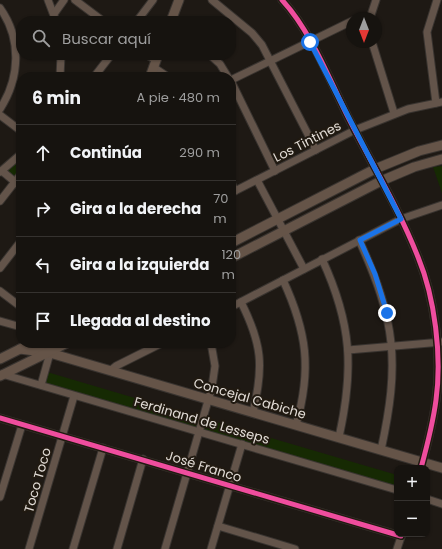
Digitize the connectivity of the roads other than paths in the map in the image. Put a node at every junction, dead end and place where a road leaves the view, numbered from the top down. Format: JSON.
{"nodes":[{"id":1,"x":48,"y":0,"type":"edge"},
{"id":2,"x":64,"y":0,"type":"edge"},
{"id":3,"x":75,"y":0,"type":"edge"},
{"id":4,"x":179,"y":0,"type":"edge"},
{"id":5,"x":212,"y":0,"type":"edge"},
{"id":6,"x":376,"y":0,"type":"edge"},
{"id":7,"x":437,"y":0,"type":"edge"},
{"id":8,"x":150,"y":1,"type":"edge"},
{"id":9,"x":285,"y":1,"type":"edge"},
{"id":10,"x":0,"y":8,"type":"edge"},
{"id":11,"x":372,"y":12,"type":"edge"},
{"id":12,"x":55,"y":16,"type":"edge"},
{"id":13,"x":56,"y":16,"type":"edge"},
{"id":14,"x":96,"y":16,"type":"edge"},
{"id":15,"x":140,"y":16,"type":"edge"},
{"id":16,"x":173,"y":16,"type":"edge"},
{"id":17,"x":231,"y":16,"type":"edge"},
{"id":18,"x":236,"y":20,"type":"edge"},
{"id":19,"x":346,"y":24,"type":"edge"},
{"id":20,"x":310,"y":42,"type":"junction"},
{"id":21,"x":374,"y":48,"type":"edge"},
{"id":22,"x":61,"y":60,"type":"edge"},
{"id":23,"x":107,"y":60,"type":"edge"},
{"id":24,"x":216,"y":60,"type":"edge"},
{"id":25,"x":271,"y":62,"type":"junction"},
{"id":26,"x":60,"y":72,"type":"edge"},
{"id":27,"x":98,"y":72,"type":"edge"},
{"id":28,"x":225,"y":72,"type":"edge"},
{"id":29,"x":236,"y":79,"type":"edge"},
{"id":30,"x":236,"y":91,"type":"edge"},
{"id":31,"x":439,"y":103,"type":"edge"},
{"id":32,"x":0,"y":109,"type":"edge"},
{"id":33,"x":394,"y":113,"type":"junction"},
{"id":34,"x":0,"y":115,"type":"edge"},
{"id":35,"x":16,"y":127,"type":"edge"},
{"id":36,"x":355,"y":130,"type":"junction"},
{"id":37,"x":442,"y":145,"type":"edge"},
{"id":38,"x":316,"y":150,"type":"junction"},
{"id":39,"x":16,"y":158,"type":"edge"},
{"id":40,"x":442,"y":159,"type":"edge"},
{"id":41,"x":375,"y":169,"type":"junction"},
{"id":42,"x":275,"y":171,"type":"junction"},
{"id":43,"x":1,"y":172,"type":"edge"},
{"id":44,"x":257,"y":180,"type":"junction"},
{"id":45,"x":381,"y":181,"type":"junction"},
{"id":46,"x":15,"y":182,"type":"joint"},
{"id":47,"x":236,"y":190,"type":"edge"},
{"id":48,"x":0,"y":201,"type":"edge"},
{"id":49,"x":442,"y":205,"type":"edge"},
{"id":50,"x":277,"y":219,"type":"junction"},
{"id":51,"x":401,"y":219,"type":"junction"},
{"id":52,"x":284,"y":231,"type":"junction"},
{"id":53,"x":236,"y":240,"type":"edge"},
{"id":54,"x":360,"y":240,"type":"junction"},
{"id":55,"x":16,"y":247,"type":"edge"},
{"id":56,"x":236,"y":255,"type":"edge"},
{"id":57,"x":322,"y":259,"type":"junction"},
{"id":58,"x":0,"y":268,"type":"edge"},
{"id":59,"x":304,"y":269,"type":"junction"},
{"id":60,"x":283,"y":280,"type":"junction"},
{"id":61,"x":0,"y":291,"type":"edge"},
{"id":62,"x":241,"y":302,"type":"junction"},
{"id":63,"x":16,"y":303,"type":"edge"},
{"id":64,"x":236,"y":304,"type":"edge"},
{"id":65,"x":0,"y":321,"type":"edge"},
{"id":66,"x":16,"y":326,"type":"edge"},
{"id":67,"x":439,"y":342,"type":"edge"},
{"id":68,"x":393,"y":346,"type":"junction"},
{"id":69,"x":52,"y":348,"type":"edge"},
{"id":70,"x":58,"y":348,"type":"edge"},
{"id":71,"x":152,"y":348,"type":"edge"},
{"id":72,"x":212,"y":348,"type":"edge"},
{"id":73,"x":20,"y":349,"type":"joint"},
{"id":74,"x":348,"y":350,"type":"junction"},
{"id":75,"x":50,"y":353,"type":"junction"},
{"id":76,"x":0,"y":359,"type":"edge"},
{"id":77,"x":111,"y":370,"type":"junction"},
{"id":78,"x":1,"y":374,"type":"edge"},
{"id":79,"x":41,"y":385,"type":"junction"},
{"id":80,"x":74,"y":396,"type":"junction"},
{"id":81,"x":209,"y":399,"type":"junction"},
{"id":82,"x":253,"y":412,"type":"junction"},
{"id":83,"x":0,"y":418,"type":"edge"},
{"id":84,"x":22,"y":425,"type":"junction"},
{"id":85,"x":296,"y":425,"type":"junction"},
{"id":86,"x":198,"y":431,"type":"junction"},
{"id":87,"x":62,"y":436,"type":"junction"},
{"id":88,"x":339,"y":437,"type":"junction"},
{"id":89,"x":242,"y":444,"type":"junction"},
{"id":90,"x":103,"y":448,"type":"junction"},
{"id":91,"x":381,"y":450,"type":"junction"},
{"id":92,"x":143,"y":459,"type":"junction"},
{"id":93,"x":422,"y":465,"type":"edge"},
{"id":94,"x":430,"y":466,"type":"edge"},
{"id":95,"x":442,"y":468,"type":"edge"},
{"id":96,"x":187,"y":473,"type":"junction"},
{"id":97,"x":230,"y":486,"type":"junction"},
{"id":98,"x":394,"y":489,"type":"edge"},
{"id":99,"x":0,"y":497,"type":"edge"},
{"id":100,"x":430,"y":500,"type":"edge"},
{"id":101,"x":442,"y":504,"type":"edge"},
{"id":102,"x":218,"y":526,"type":"junction"},
{"id":103,"x":394,"y":533,"type":"edge"},
{"id":104,"x":401,"y":537,"type":"edge"},
{"id":105,"x":29,"y":549,"type":"edge"},
{"id":106,"x":74,"y":549,"type":"edge"},
{"id":107,"x":117,"y":549,"type":"edge"},
{"id":108,"x":165,"y":549,"type":"edge"},
{"id":109,"x":212,"y":549,"type":"edge"},
{"id":110,"x":295,"y":549,"type":"edge"},
{"id":111,"x":398,"y":549,"type":"edge"}],
"edges":[{"from":1,"to":12,"type":"street"},
{"from":2,"to":13,"type":"street"},
{"from":3,"to":14,"type":"street"},
{"from":4,"to":16,"type":"main road"},
{"from":5,"to":17,"type":"street"},
{"from":6,"to":11,"type":"street"},
{"from":7,"to":31,"type":"street"},
{"from":8,"to":15,"type":"street"},
{"from":9,"to":20,"type":"street"},
{"from":10,"to":32,"type":"street"},
{"from":18,"to":25,"type":"street"},
{"from":19,"to":20,"type":"street"},
{"from":20,"to":25,"type":"street"},
{"from":20,"to":36,"type":"street"},
{"from":21,"to":33,"type":"street"},
{"from":22,"to":26,"type":"street"},
{"from":23,"to":27,"type":"street"},
{"from":24,"to":28,"type":"street"},
{"from":25,"to":29,"type":"street"},
{"from":25,"to":38,"type":"street"},
{"from":30,"to":42,"type":"street"},
{"from":31,"to":33,"type":"street","name":"Los Tintines"},
{"from":33,"to":36,"type":"street","name":"Los Tintines"},
{"from":34,"to":35,"type":"street"},
{"from":36,"to":38,"type":"street","name":"Los Tintines"},
{"from":36,"to":41,"type":"street"},
{"from":37,"to":41,"type":"main road"},
{"from":38,"to":42,"type":"street","name":"Los Tintines"},
{"from":39,"to":43,"type":"street"},
{"from":40,"to":45,"type":"main road"},
{"from":41,"to":45,"type":"street"},
{"from":41,"to":50,"type":"main road"},
{"from":42,"to":44,"type":"street","name":"Los Tintines"},
{"from":43,"to":46,"type":"street"},
{"from":44,"to":47,"type":"street","name":"Los Tintines"},
{"from":44,"to":50,"type":"street"},
{"from":45,"to":51,"type":"street"},
{"from":45,"to":52,"type":"main road"},
{"from":46,"to":48,"type":"street"},
{"from":49,"to":51,"type":"street"},
{"from":50,"to":52,"type":"street"},
{"from":50,"to":53,"type":"main road"},
{"from":51,"to":54,"type":"street"},
{"from":51,"to":67,"type":"street"},
{"from":52,"to":56,"type":"main road"},
{"from":52,"to":59,"type":"street"},
{"from":54,"to":57,"type":"street"},
{"from":54,"to":68,"type":"street"},
{"from":55,"to":58,"type":"street"},
{"from":57,"to":59,"type":"street"},
{"from":57,"to":74,"type":"street"},
{"from":59,"to":60,"type":"street"},
{"from":60,"to":62,"type":"street"},
{"from":60,"to":85,"type":"street"},
{"from":61,"to":63,"type":"street"},
{"from":62,"to":64,"type":"street"},
{"from":62,"to":82,"type":"street"},
{"from":65,"to":66,"type":"street"},
{"from":67,"to":68,"type":"street"},
{"from":67,"to":93,"type":"street"},
{"from":68,"to":74,"type":"street"},
{"from":68,"to":91,"type":"street"},
{"from":69,"to":75,"type":"main road"},
{"from":70,"to":75,"type":"main road"},
{"from":71,"to":77,"type":"street"},
{"from":72,"to":81,"type":"street"},
{"from":73,"to":75,"type":"main road","name":"Concejal Cabiche"},
{"from":73,"to":76,"type":"main road"},
{"from":74,"to":88,"type":"street"},
{"from":75,"to":77,"type":"main road","name":"Concejal Cabiche"},
{"from":75,"to":78,"type":"main road"},
{"from":75,"to":79,"type":"street"},
{"from":77,"to":81,"type":"main road","name":"Concejal Cabiche"},
{"from":78,"to":79,"type":"street","name":"Ferdinand de Lesseps"},
{"from":79,"to":80,"type":"street","name":"Ferdinand de Lesseps"},
{"from":80,"to":86,"type":"street","name":"Ferdinand de Lesseps"},
{"from":80,"to":87,"type":"street","name":"Toco Toco"},
{"from":81,"to":82,"type":"main road","name":"Concejal Cabiche"},
{"from":81,"to":86,"type":"street"},
{"from":82,"to":85,"type":"main road","name":"Concejal Cabiche"},
{"from":83,"to":84,"type":"street","name":"José Franco"},
{"from":84,"to":87,"type":"street","name":"José Franco"},
{"from":84,"to":99,"type":"street"},
{"from":85,"to":88,"type":"main road","name":"Concejal Cabiche"},
{"from":86,"to":89,"type":"street","name":"Ferdinand de Lesseps"},
{"from":86,"to":96,"type":"street"},
{"from":87,"to":90,"type":"street","name":"José Franco"},
{"from":87,"to":105,"type":"street","name":"Toco Toco"},
{"from":88,"to":91,"type":"main road","name":"Concejal Cabiche"},
{"from":89,"to":97,"type":"street"},
{"from":89,"to":98,"type":"street","name":"Ferdinand de Lesseps"},
{"from":90,"to":92,"type":"street","name":"José Franco"},
{"from":90,"to":106,"type":"street"},
{"from":91,"to":93,"type":"main road","name":"Concejal Cabiche"},
{"from":92,"to":96,"type":"street","name":"José Franco"},
{"from":92,"to":107,"type":"street"},
{"from":94,"to":95,"type":"main road","name":"Concejal Cabiche"},
{"from":96,"to":97,"type":"street","name":"José Franco"},
{"from":96,"to":108,"type":"street"},
{"from":97,"to":102,"type":"street"},
{"from":97,"to":103,"type":"street","name":"José Franco"},
{"from":100,"to":101,"type":"street"},
{"from":102,"to":109,"type":"street"},
{"from":102,"to":110,"type":"street"},
{"from":104,"to":111,"type":"street"}]}
